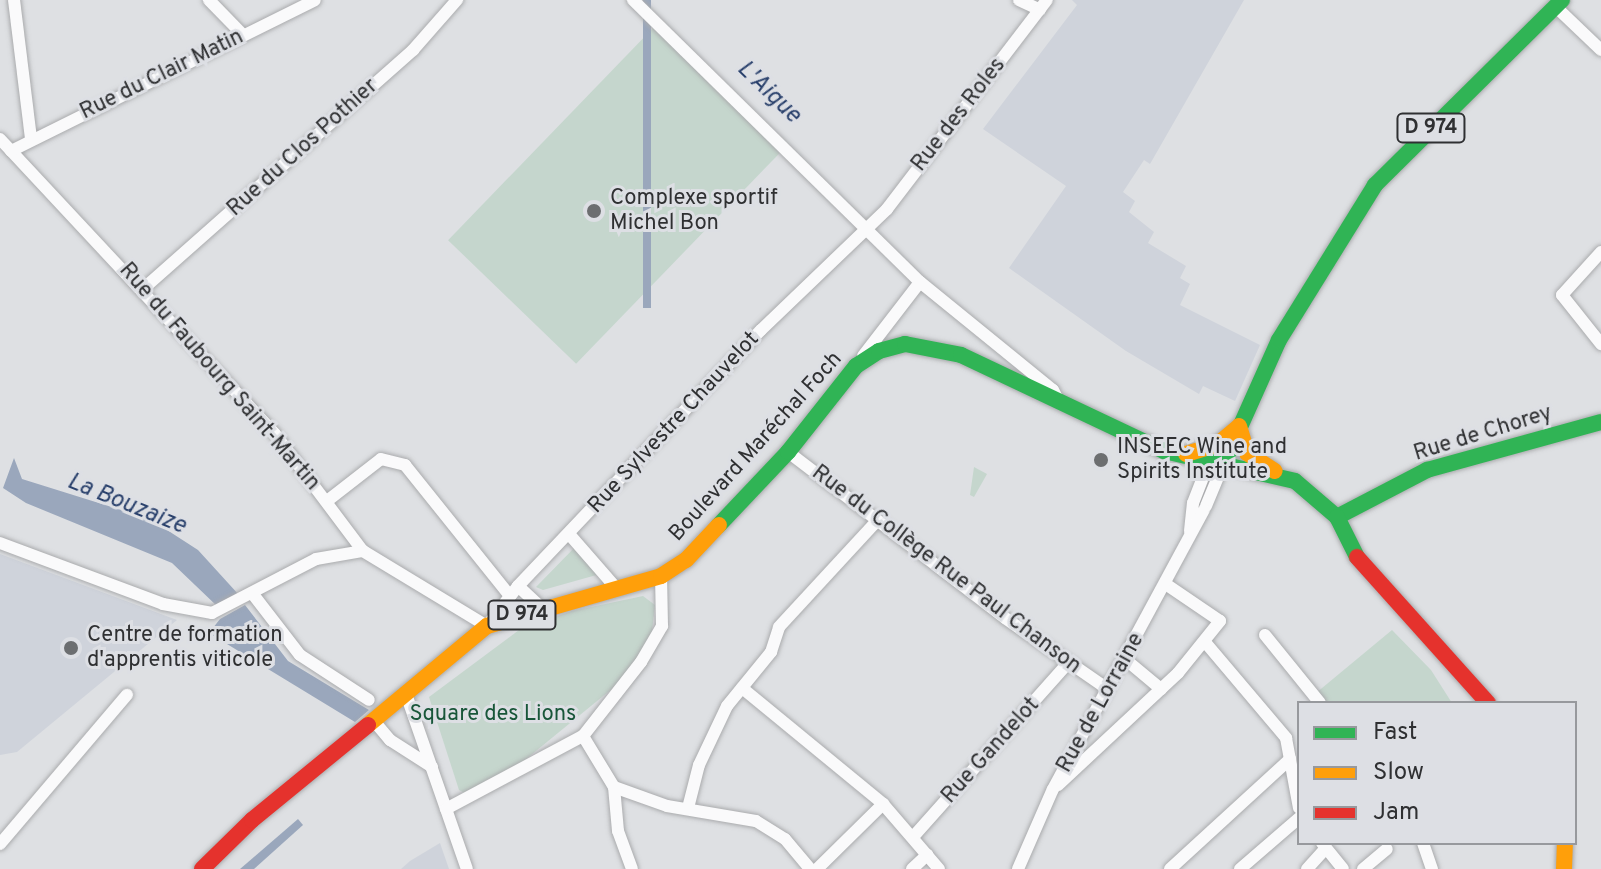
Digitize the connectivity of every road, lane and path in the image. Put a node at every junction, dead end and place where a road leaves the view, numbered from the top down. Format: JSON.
{"nodes":[{"id":1,"x":14,"y":0,"type":"edge"},
{"id":2,"x":209,"y":0,"type":"edge"},
{"id":3,"x":315,"y":0,"type":"edge"},
{"id":4,"x":457,"y":0,"type":"edge"},
{"id":5,"x":633,"y":0,"type":"edge"},
{"id":6,"x":1019,"y":0,"type":"edge"},
{"id":7,"x":1559,"y":3,"type":"edge"},
{"id":8,"x":1043,"y":5,"type":"edge"},
{"id":9,"x":243,"y":35,"type":"junction"},
{"id":10,"x":1601,"y":50,"type":"edge"},
{"id":11,"x":31,"y":138,"type":"junction"},
{"id":12,"x":0,"y":139,"type":"edge"},
{"id":13,"x":11,"y":151,"type":"junction"},
{"id":14,"x":868,"y":228,"type":"junction"},
{"id":15,"x":1601,"y":252,"type":"edge"},
{"id":16,"x":920,"y":282,"type":"junction"},
{"id":17,"x":143,"y":289,"type":"junction"},
{"id":18,"x":886,"y":326,"type":"junction"},
{"id":19,"x":1601,"y":344,"type":"edge"},
{"id":20,"x":895,"y":346,"type":"junction"},
{"id":21,"x":856,"y":366,"type":"junction"},
{"id":22,"x":1060,"y":404,"type":"junction"},
{"id":23,"x":1601,"y":422,"type":"edge"},
{"id":24,"x":1239,"y":426,"type":"junction"},
{"id":25,"x":1218,"y":444,"type":"junction"},
{"id":26,"x":788,"y":452,"type":"junction"},
{"id":27,"x":1179,"y":455,"type":"junction"},
{"id":28,"x":1216,"y":463,"type":"junction"},
{"id":29,"x":1295,"y":481,"type":"junction"},
{"id":30,"x":327,"y":501,"type":"junction"},
{"id":31,"x":1337,"y":517,"type":"junction"},
{"id":32,"x":876,"y":522,"type":"junction"},
{"id":33,"x":569,"y":534,"type":"junction"},
{"id":34,"x":1189,"y":540,"type":"junction"},
{"id":35,"x":0,"y":543,"type":"edge"},
{"id":36,"x":363,"y":551,"type":"junction"},
{"id":37,"x":661,"y":576,"type":"junction"},
{"id":38,"x":1167,"y":585,"type":"junction"},
{"id":39,"x":617,"y":589,"type":"junction"},
{"id":40,"x":514,"y":591,"type":"junction"},
{"id":41,"x":252,"y":593,"type":"junction"},
{"id":42,"x":542,"y":608,"type":"junction"},
{"id":43,"x":487,"y":626,"type":"junction"},
{"id":44,"x":1265,"y":635,"type":"dead end"},
{"id":45,"x":1205,"y":642,"type":"junction"},
{"id":46,"x":1125,"y":659,"type":"junction"},
{"id":47,"x":1068,"y":663,"type":"junction"},
{"id":48,"x":742,"y":688,"type":"junction"},
{"id":49,"x":1106,"y":688,"type":"junction"},
{"id":50,"x":1161,"y":689,"type":"junction"},
{"id":51,"x":406,"y":694,"type":"junction"},
{"id":52,"x":127,"y":695,"type":"dead end"},
{"id":53,"x":369,"y":700,"type":"dead end"},
{"id":54,"x":1318,"y":701,"type":"edge"},
{"id":55,"x":1486,"y":701,"type":"edge"},
{"id":56,"x":374,"y":721,"type":"junction"},
{"id":57,"x":583,"y":736,"type":"junction"},
{"id":58,"x":1290,"y":759,"type":"junction"},
{"id":59,"x":432,"y":767,"type":"junction"},
{"id":60,"x":614,"y":787,"type":"junction"},
{"id":61,"x":1053,"y":789,"type":"junction"},
{"id":62,"x":1297,"y":797,"type":"edge"},
{"id":63,"x":883,"y":804,"type":"junction"},
{"id":64,"x":688,"y":808,"type":"junction"},
{"id":65,"x":446,"y":809,"type":"junction"},
{"id":66,"x":1297,"y":820,"type":"edge"},
{"id":67,"x":913,"y":837,"type":"junction"},
{"id":68,"x":0,"y":844,"type":"edge"},
{"id":69,"x":1424,"y":845,"type":"edge"},
{"id":70,"x":1565,"y":845,"type":"edge"},
{"id":71,"x":1324,"y":846,"type":"edge"},
{"id":72,"x":1387,"y":849,"type":"dead end"},
{"id":73,"x":927,"y":855,"type":"junction"},
{"id":74,"x":202,"y":869,"type":"edge"},
{"id":75,"x":467,"y":869,"type":"edge"},
{"id":76,"x":632,"y":869,"type":"edge"},
{"id":77,"x":810,"y":869,"type":"edge"},
{"id":78,"x":817,"y":869,"type":"edge"},
{"id":79,"x":912,"y":869,"type":"edge"},
{"id":80,"x":939,"y":869,"type":"edge"},
{"id":81,"x":1018,"y":869,"type":"edge"},
{"id":82,"x":1170,"y":869,"type":"edge"},
{"id":83,"x":1240,"y":869,"type":"edge"},
{"id":84,"x":1307,"y":869,"type":"edge"},
{"id":85,"x":1343,"y":869,"type":"edge"},
{"id":86,"x":1363,"y":869,"type":"edge"},
{"id":87,"x":1432,"y":869,"type":"edge"},
{"id":88,"x":1564,"y":869,"type":"edge"}],
"edges":[{"from":1,"to":11,"type":"street"},
{"from":2,"to":9,"type":"street"},
{"from":3,"to":9,"type":"street","name":"Rue du Clair Matin"},
{"from":4,"to":17,"type":"street","name":"Rue du Clos Pothier"},
{"from":5,"to":14,"type":"street"},
{"from":6,"to":8,"type":"street"},
{"from":7,"to":10,"type":"street"},
{"from":7,"to":24,"type":"main road","number":"D 974"},
{"from":8,"to":14,"type":"street","name":"Rue des Roles"},
{"from":9,"to":11,"type":"street","name":"Rue du Clair Matin"},
{"from":11,"to":13,"type":"street","name":"Rue du Clair Matin"},
{"from":12,"to":13,"type":"street","name":"Rue du Faubourg Saint-Martin"},
{"from":13,"to":17,"type":"street","name":"Rue du Faubourg Saint-Martin"},
{"from":14,"to":16,"type":"street"},
{"from":14,"to":33,"type":"street","name":"Rue Sylvestre Chauvelot"},
{"from":15,"to":19,"type":"street"},
{"from":16,"to":18,"type":"street"},
{"from":16,"to":22,"type":"street"},
{"from":17,"to":30,"type":"street","name":"Rue du Faubourg Saint-Martin"},
{"from":18,"to":20,"type":"street"},
{"from":18,"to":21,"type":"street"},
{"from":20,"to":21,"type":"main road","name":"Boulevard Maréchal Foch","number":"D 974"},
{"from":20,"to":22,"type":"main road"},
{"from":21,"to":26,"type":"main road","name":"Boulevard Maréchal Foch","number":"D 974"},
{"from":22,"to":27,"type":"main road"},
{"from":23,"to":31,"type":"main road","name":"Rue de Chorey"},
{"from":24,"to":25,"type":"main road"},
{"from":24,"to":28,"type":"main road","number":"D 974"},
{"from":24,"to":29,"type":"main road"},
{"from":25,"to":27,"type":"main road"},
{"from":25,"to":28,"type":"main road"},
{"from":26,"to":32,"type":"street","name":"Rue du Collège Rue Paul Chanson"},
{"from":26,"to":37,"type":"main road","name":"Boulevard Maréchal Foch","number":"D 974"},
{"from":27,"to":28,"type":"main road"},
{"from":28,"to":29,"type":"main road"},
{"from":28,"to":34,"type":"street","name":"Rue de Lorraine"},
{"from":28,"to":34,"type":"street","name":"Rue de Lorraine"},
{"from":29,"to":31,"type":"main road"},
{"from":30,"to":36,"type":"street","name":"Rue du Faubourg Saint-Martin"},
{"from":30,"to":40,"type":"street"},
{"from":31,"to":55,"type":"main road"},
{"from":32,"to":47,"type":"street","name":"Rue du Collège Rue Paul Chanson"},
{"from":32,"to":48,"type":"street"},
{"from":33,"to":39,"type":"street"},
{"from":33,"to":40,"type":"street","name":"Rue Sylvestre Chauvelot"},
{"from":34,"to":38,"type":"street","name":"Rue de Lorraine"},
{"from":35,"to":41,"type":"street"},
{"from":36,"to":41,"type":"street"},
{"from":36,"to":43,"type":"street","name":"Rue du Faubourg Saint-Martin"},
{"from":37,"to":39,"type":"main road","name":"Boulevard Maréchal Foch","number":"D 974"},
{"from":37,"to":57,"type":"street"},
{"from":38,"to":45,"type":"street"},
{"from":38,"to":46,"type":"street","name":"Rue de Lorraine"},
{"from":39,"to":42,"type":"main road","name":"Boulevard Maréchal Foch","number":"D 974"},
{"from":40,"to":42,"type":"street","number":"D 974"},
{"from":40,"to":43,"type":"street","name":"Rue Sylvestre Chauvelot"},
{"from":41,"to":53,"type":"street"},
{"from":42,"to":43,"type":"main road","name":"Boulevard Maréchal Foch","number":"D 974"},
{"from":43,"to":51,"type":"main road","name":"Boulevard Maréchal Foch","number":"D 974"},
{"from":44,"to":54,"type":"street"},
{"from":45,"to":50,"type":"street"},
{"from":45,"to":58,"type":"street"},
{"from":46,"to":49,"type":"street","name":"Rue de Lorraine"},
{"from":46,"to":50,"type":"street"},
{"from":47,"to":49,"type":"street","name":"Rue du Collège Rue Paul Chanson"},
{"from":47,"to":67,"type":"street","name":"Rue Gandelot"},
{"from":48,"to":63,"type":"street"},
{"from":48,"to":64,"type":"street"},
{"from":49,"to":61,"type":"street","name":"Rue de Lorraine"},
{"from":50,"to":61,"type":"street"},
{"from":51,"to":56,"type":"main road","number":"D 974"},
{"from":51,"to":59,"type":"street"},
{"from":52,"to":68,"type":"street"},
{"from":56,"to":59,"type":"street"},
{"from":56,"to":74,"type":"main road","number":"D 974"},
{"from":57,"to":60,"type":"street"},
{"from":57,"to":65,"type":"street"},
{"from":58,"to":62,"type":"street"},
{"from":58,"to":82,"type":"street"},
{"from":59,"to":65,"type":"street"},
{"from":60,"to":64,"type":"street"},
{"from":60,"to":76,"type":"street"},
{"from":61,"to":81,"type":"street","name":"Rue de Lorraine"},
{"from":63,"to":67,"type":"street"},
{"from":63,"to":78,"type":"street"},
{"from":64,"to":77,"type":"street"},
{"from":65,"to":75,"type":"street"},
{"from":66,"to":83,"type":"street"},
{"from":67,"to":73,"type":"street"},
{"from":69,"to":87,"type":"street"},
{"from":70,"to":88,"type":"main road"},
{"from":71,"to":84,"type":"street"},
{"from":71,"to":85,"type":"street"},
{"from":72,"to":86,"type":"street"},
{"from":73,"to":79,"type":"street"},
{"from":73,"to":80,"type":"street"}]}
